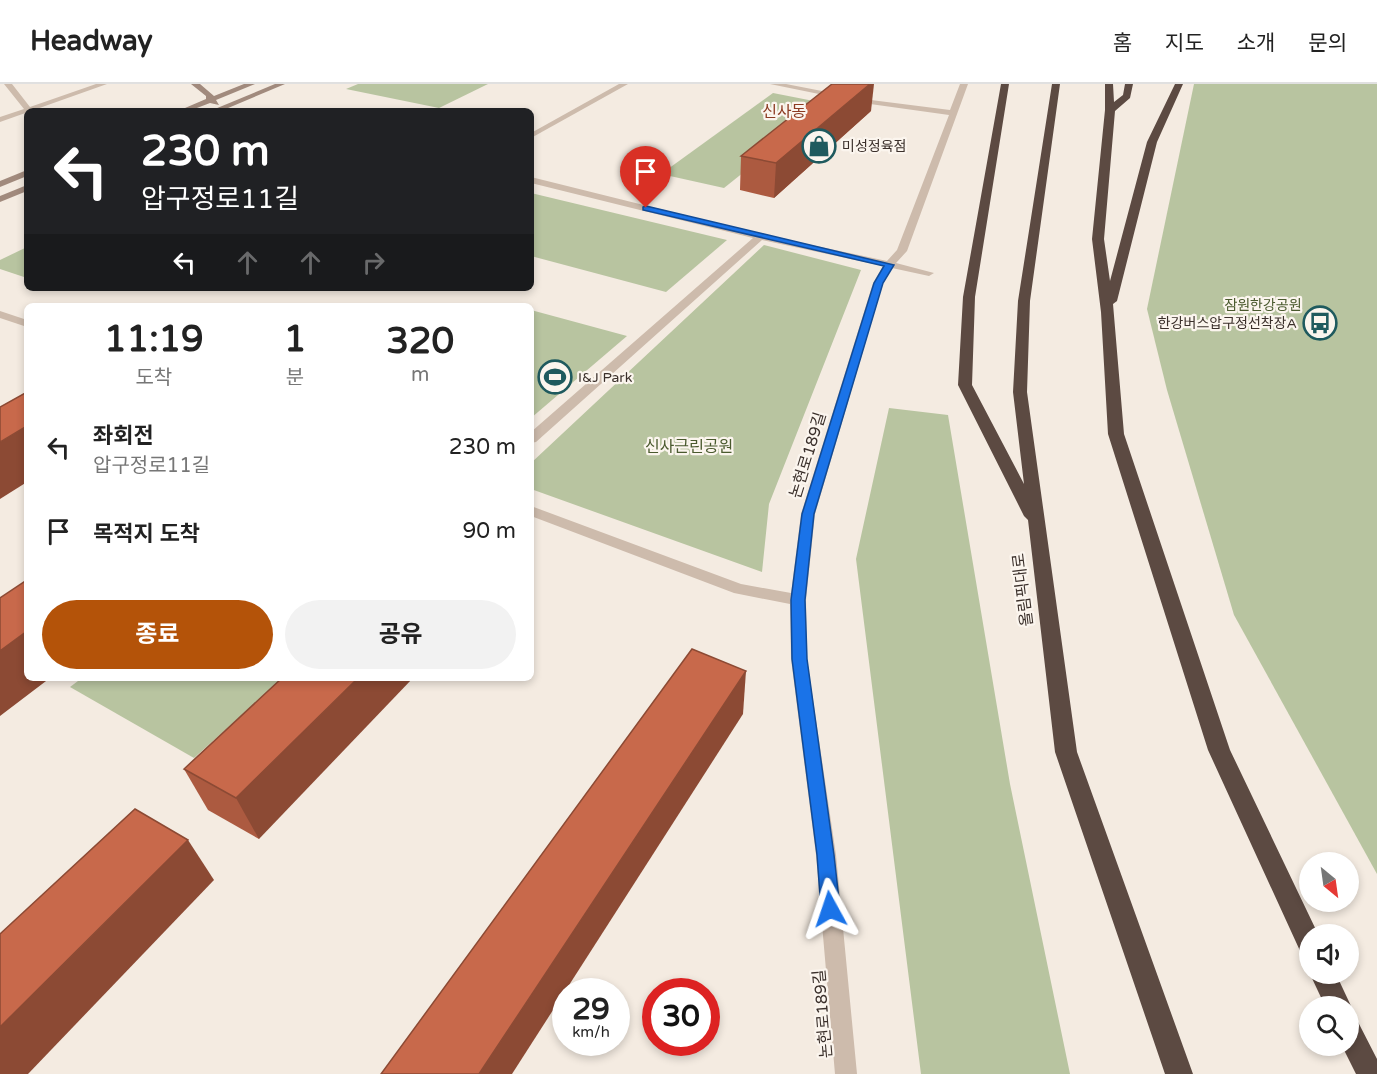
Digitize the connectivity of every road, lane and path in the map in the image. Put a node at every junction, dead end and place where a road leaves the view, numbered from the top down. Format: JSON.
{"nodes":[{"id":1,"x":8,"y":84,"type":"edge"},
{"id":2,"x":103,"y":84,"type":"edge"},
{"id":3,"x":195,"y":84,"type":"edge"},
{"id":4,"x":251,"y":84,"type":"edge"},
{"id":5,"x":281,"y":84,"type":"edge"},
{"id":6,"x":624,"y":84,"type":"edge"},
{"id":7,"x":774,"y":84,"type":"edge"},
{"id":8,"x":964,"y":84,"type":"edge"},
{"id":9,"x":1005,"y":84,"type":"edge"},
{"id":10,"x":1056,"y":84,"type":"edge"},
{"id":11,"x":1109,"y":84,"type":"edge"},
{"id":12,"x":1129,"y":84,"type":"edge"},
{"id":13,"x":1179,"y":84,"type":"edge"},
{"id":14,"x":210,"y":97,"type":"junction"},
{"id":15,"x":223,"y":107,"type":"joint"},
{"id":16,"x":27,"y":108,"type":"edge"},
{"id":17,"x":37,"y":108,"type":"edge"},
{"id":18,"x":188,"y":108,"type":"edge"},
{"id":19,"x":1110,"y":110,"type":"junction"},
{"id":20,"x":24,"y":113,"type":"edge"},
{"id":21,"x":955,"y":113,"type":"junction"},
{"id":22,"x":0,"y":120,"type":"edge"},
{"id":23,"x":534,"y":134,"type":"edge"},
{"id":24,"x":24,"y":175,"type":"edge"},
{"id":25,"x":534,"y":181,"type":"edge"},
{"id":26,"x":0,"y":184,"type":"edge"},
{"id":27,"x":24,"y":189,"type":"edge"},
{"id":28,"x":0,"y":199,"type":"edge"},
{"id":29,"x":760,"y":237,"type":"junction"},
{"id":30,"x":889,"y":265,"type":"junction"},
{"id":31,"x":929,"y":273,"type":"dead end"},
{"id":32,"x":1108,"y":312,"type":"junction"},
{"id":33,"x":0,"y":314,"type":"edge"},
{"id":34,"x":24,"y":323,"type":"edge"},
{"id":35,"x":534,"y":436,"type":"edge"},
{"id":36,"x":534,"y":512,"type":"edge"},
{"id":37,"x":1039,"y":530,"type":"junction"},
{"id":38,"x":798,"y":600,"type":"junction"},
{"id":39,"x":1300,"y":924,"type":"edge"},
{"id":40,"x":1359,"y":1052,"type":"edge"},
{"id":41,"x":846,"y":1074,"type":"edge"},
{"id":42,"x":1179,"y":1074,"type":"edge"},
{"id":43,"x":1370,"y":1074,"type":"edge"}],
"edges":[{"from":1,"to":16,"type":"street"},
{"from":2,"to":17,"type":"street"},
{"from":3,"to":14,"type":"main road"},
{"from":4,"to":14,"type":"main road"},
{"from":5,"to":15,"type":"main road"},
{"from":6,"to":23,"type":"street"},
{"from":7,"to":21,"type":"street"},
{"from":8,"to":21,"type":"street","name":"논현로189길"},
{"from":9,"to":37,"type":"highway"},
{"from":10,"to":37,"type":"highway","name":"올림픽대로"},
{"from":11,"to":19,"type":"highway"},
{"from":12,"to":19,"type":"highway"},
{"from":13,"to":32,"type":"highway"},
{"from":14,"to":15,"type":"main road"},
{"from":14,"to":18,"type":"main road"},
{"from":19,"to":32,"type":"highway"},
{"from":20,"to":22,"type":"street"},
{"from":21,"to":30,"type":"street","name":"논현로189길"},
{"from":24,"to":26,"type":"main road"},
{"from":25,"to":29,"type":"street"},
{"from":27,"to":28,"type":"main road"},
{"from":29,"to":30,"type":"street"},
{"from":29,"to":35,"type":"street"},
{"from":30,"to":31,"type":"street"},
{"from":30,"to":38,"type":"street","name":"논현로189길"},
{"from":32,"to":39,"type":"highway"},
{"from":33,"to":34,"type":"street"},
{"from":36,"to":38,"type":"street"},
{"from":37,"to":42,"type":"highway","name":"올림픽대로"},
{"from":38,"to":41,"type":"street","name":"논현로189길"},
{"from":40,"to":43,"type":"highway"}]}
